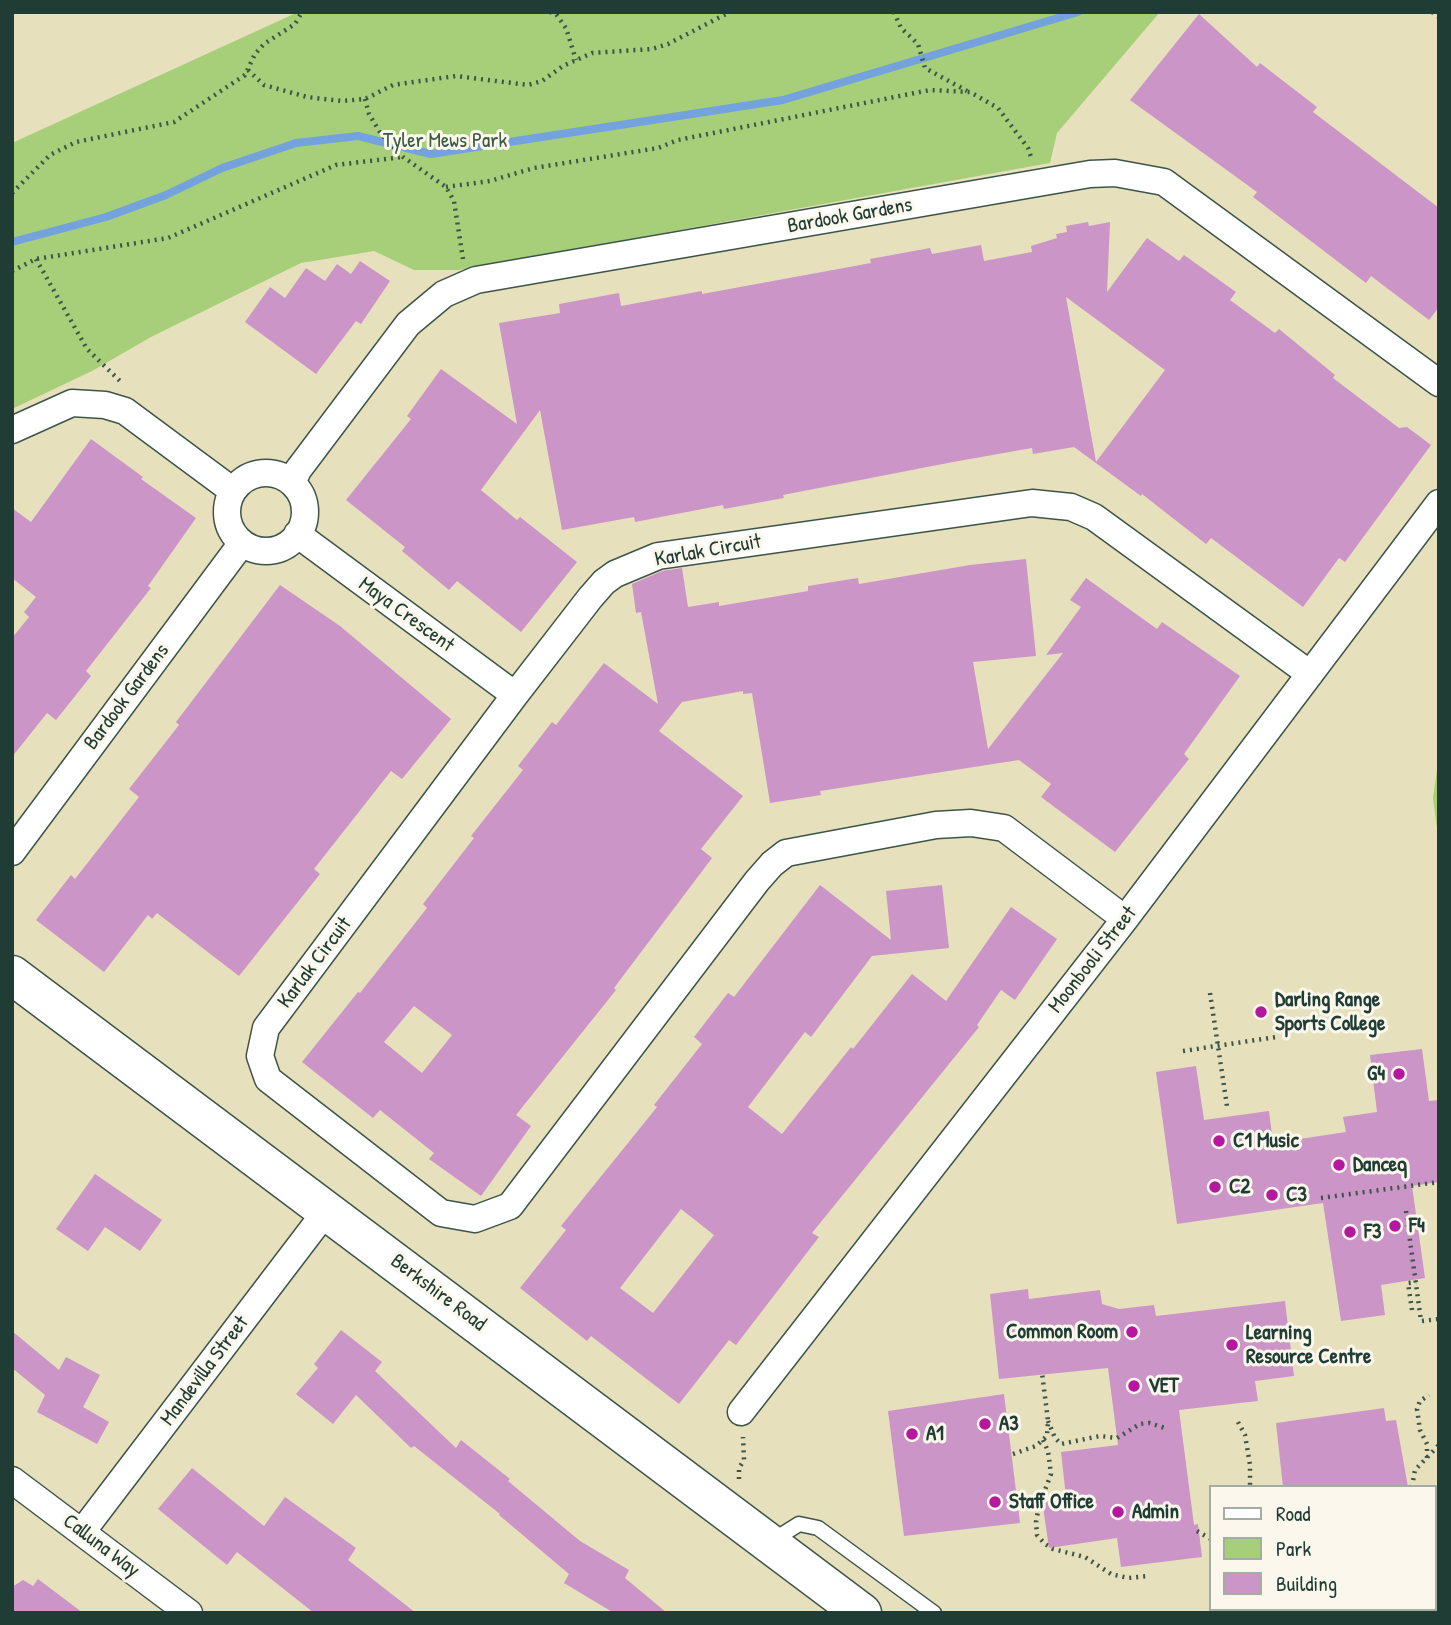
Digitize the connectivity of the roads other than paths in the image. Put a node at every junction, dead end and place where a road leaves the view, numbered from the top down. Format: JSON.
{"nodes":[{"id":1,"x":1439,"y":383,"type":"edge"},
{"id":2,"x":12,"y":430,"type":"edge"},
{"id":3,"x":292,"y":483,"type":"junction"},
{"id":4,"x":233,"y":491,"type":"junction"},
{"id":5,"x":1439,"y":503,"type":"edge"},
{"id":6,"x":297,"y":534,"type":"junction"},
{"id":7,"x":242,"y":543,"type":"junction"},
{"id":8,"x":1310,"y":674,"type":"junction"},
{"id":9,"x":515,"y":695,"type":"junction"},
{"id":10,"x":12,"y":852,"type":"edge"},
{"id":11,"x":1125,"y":919,"type":"junction"},
{"id":12,"x":12,"y":975,"type":"edge"},
{"id":13,"x":327,"y":1210,"type":"junction"},
{"id":14,"x":741,"y":1412,"type":"road end"},
{"id":15,"x":12,"y":1480,"type":"edge"},
{"id":16,"x":82,"y":1532,"type":"junction"},
{"id":17,"x":769,"y":1542,"type":"junction"},
{"id":18,"x":189,"y":1613,"type":"edge"},
{"id":19,"x":862,"y":1613,"type":"edge"},
{"id":20,"x":934,"y":1613,"type":"edge"}],
"edges":[{"from":1,"to":3,"type":"street","name":"Bardook Gardens"},
{"from":2,"to":4,"type":"street"},
{"from":3,"to":4,"type":"street"},
{"from":3,"to":6,"type":"street"},
{"from":4,"to":7,"type":"street"},
{"from":5,"to":8,"type":"street","name":"Moonbooli Street"},
{"from":6,"to":7,"type":"street"},
{"from":6,"to":9,"type":"street","name":"Maya Crescent"},
{"from":7,"to":10,"type":"street","name":"Bardook Gardens"},
{"from":8,"to":9,"type":"street","name":"Karlak Circuit"},
{"from":8,"to":11,"type":"street","name":"Moonbooli Street"},
{"from":9,"to":11,"type":"street","name":"Karlak Circuit"},
{"from":11,"to":14,"type":"street","name":"Moonbooli Street"},
{"from":12,"to":13,"type":"main road","name":"Berkshire Road"},
{"from":13,"to":16,"type":"street","name":"Mandevilla Street"},
{"from":13,"to":17,"type":"main road","name":"Berkshire Road"},
{"from":15,"to":16,"type":"street","name":"Calluna Way"},
{"from":16,"to":18,"type":"street","name":"Calluna Way"},
{"from":17,"to":19,"type":"main road","name":"Berkshire Road"},
{"from":17,"to":20,"type":"lane"}]}
